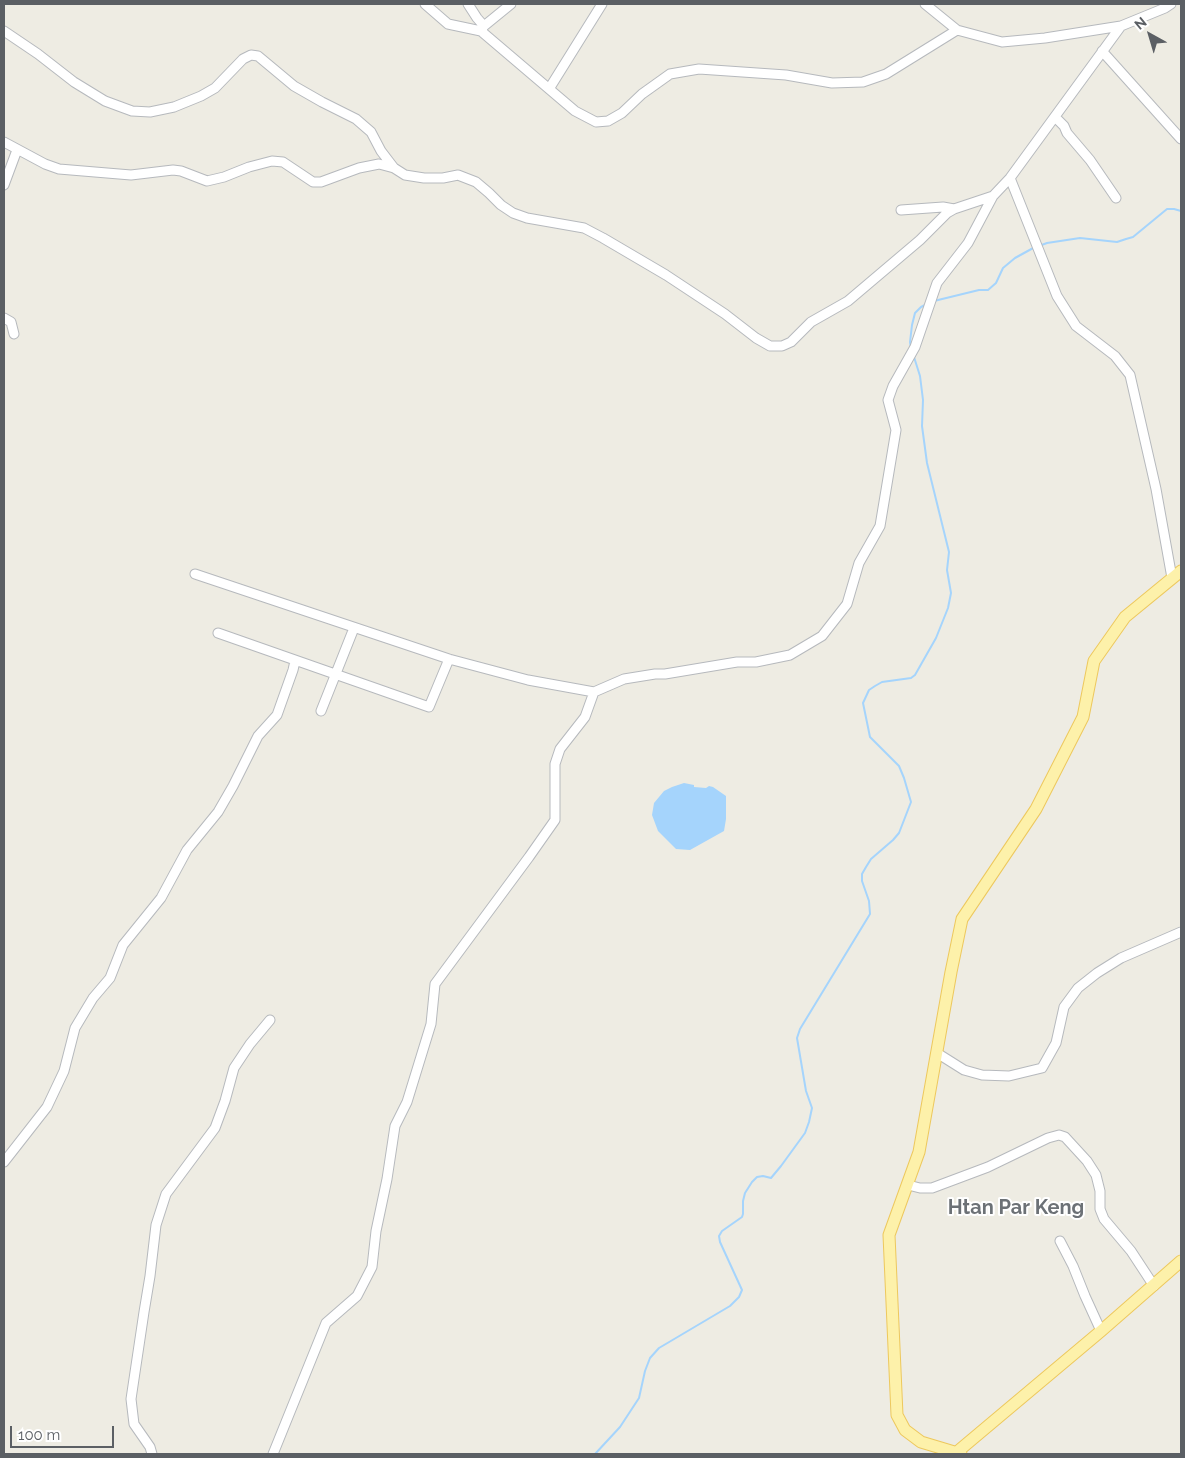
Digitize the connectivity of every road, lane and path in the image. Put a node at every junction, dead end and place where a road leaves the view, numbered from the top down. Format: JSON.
{"nodes":[{"id":1,"x":425,"y":4,"type":"edge"},
{"id":2,"x":468,"y":4,"type":"edge"},
{"id":3,"x":511,"y":4,"type":"edge"},
{"id":4,"x":602,"y":4,"type":"edge"},
{"id":5,"x":925,"y":4,"type":"edge"},
{"id":6,"x":1171,"y":4,"type":"edge"},
{"id":7,"x":1121,"y":26,"type":"junction"},
{"id":8,"x":482,"y":29,"type":"junction"},
{"id":9,"x":4,"y":30,"type":"edge"},
{"id":10,"x":956,"y":30,"type":"junction"},
{"id":11,"x":1102,"y":52,"type":"junction"},
{"id":12,"x":549,"y":89,"type":"junction"},
{"id":13,"x":1055,"y":117,"type":"junction"},
{"id":14,"x":1181,"y":140,"type":"edge"},
{"id":15,"x":4,"y":142,"type":"edge"},
{"id":16,"x":17,"y":150,"type":"junction"},
{"id":17,"x":394,"y":168,"type":"junction"},
{"id":18,"x":1010,"y":178,"type":"junction"},
{"id":19,"x":4,"y":185,"type":"edge"},
{"id":20,"x":993,"y":196,"type":"junction"},
{"id":21,"x":1116,"y":198,"type":"dead end"},
{"id":22,"x":954,"y":209,"type":"junction"},
{"id":23,"x":901,"y":210,"type":"dead end"},
{"id":24,"x":4,"y":318,"type":"edge"},
{"id":25,"x":14,"y":334,"type":"dead end"},
{"id":26,"x":195,"y":574,"type":"dead end"},
{"id":27,"x":1177,"y":574,"type":"edge"},
{"id":28,"x":354,"y":628,"type":"junction"},
{"id":29,"x":218,"y":634,"type":"dead end"},
{"id":30,"x":449,"y":659,"type":"junction"},
{"id":31,"x":295,"y":661,"type":"junction"},
{"id":32,"x":336,"y":674,"type":"junction"},
{"id":33,"x":594,"y":692,"type":"junction"},
{"id":34,"x":321,"y":710,"type":"dead end"},
{"id":35,"x":1181,"y":932,"type":"edge"},
{"id":36,"x":270,"y":1020,"type":"dead end"},
{"id":37,"x":937,"y":1053,"type":"junction"},
{"id":38,"x":4,"y":1162,"type":"edge"},
{"id":39,"x":908,"y":1185,"type":"junction"},
{"id":40,"x":1060,"y":1241,"type":"dead end"},
{"id":41,"x":1181,"y":1261,"type":"edge"},
{"id":42,"x":1154,"y":1286,"type":"junction"},
{"id":43,"x":1101,"y":1331,"type":"junction"},
{"id":44,"x":152,"y":1454,"type":"edge"},
{"id":45,"x":274,"y":1454,"type":"edge"},
{"id":46,"x":955,"y":1454,"type":"edge"}],
"edges":[{"from":1,"to":8,"type":"street"},
{"from":2,"to":8,"type":"street"},
{"from":3,"to":8,"type":"street"},
{"from":4,"to":12,"type":"street"},
{"from":5,"to":10,"type":"street"},
{"from":6,"to":7,"type":"street"},
{"from":7,"to":10,"type":"street"},
{"from":7,"to":11,"type":"street"},
{"from":8,"to":12,"type":"street"},
{"from":9,"to":17,"type":"street"},
{"from":10,"to":12,"type":"street"},
{"from":11,"to":13,"type":"street"},
{"from":11,"to":14,"type":"street"},
{"from":13,"to":18,"type":"street"},
{"from":13,"to":21,"type":"street"},
{"from":15,"to":16,"type":"street"},
{"from":16,"to":17,"type":"street"},
{"from":16,"to":19,"type":"street"},
{"from":17,"to":22,"type":"street"},
{"from":18,"to":20,"type":"street"},
{"from":18,"to":27,"type":"street"},
{"from":20,"to":22,"type":"street"},
{"from":20,"to":33,"type":"street"},
{"from":22,"to":23,"type":"street"},
{"from":24,"to":25,"type":"street"},
{"from":26,"to":28,"type":"street"},
{"from":27,"to":37,"type":"main road"},
{"from":28,"to":30,"type":"street"},
{"from":28,"to":32,"type":"street"},
{"from":29,"to":31,"type":"street"},
{"from":30,"to":32,"type":"street"},
{"from":30,"to":33,"type":"street"},
{"from":31,"to":32,"type":"street"},
{"from":31,"to":38,"type":"street"},
{"from":32,"to":34,"type":"street"},
{"from":33,"to":45,"type":"street"},
{"from":35,"to":37,"type":"street"},
{"from":36,"to":44,"type":"street"},
{"from":37,"to":39,"type":"main road"},
{"from":39,"to":42,"type":"street"},
{"from":39,"to":46,"type":"main road"},
{"from":40,"to":43,"type":"street"},
{"from":41,"to":42,"type":"main road"},
{"from":42,"to":43,"type":"main road"},
{"from":43,"to":46,"type":"main road"}]}
